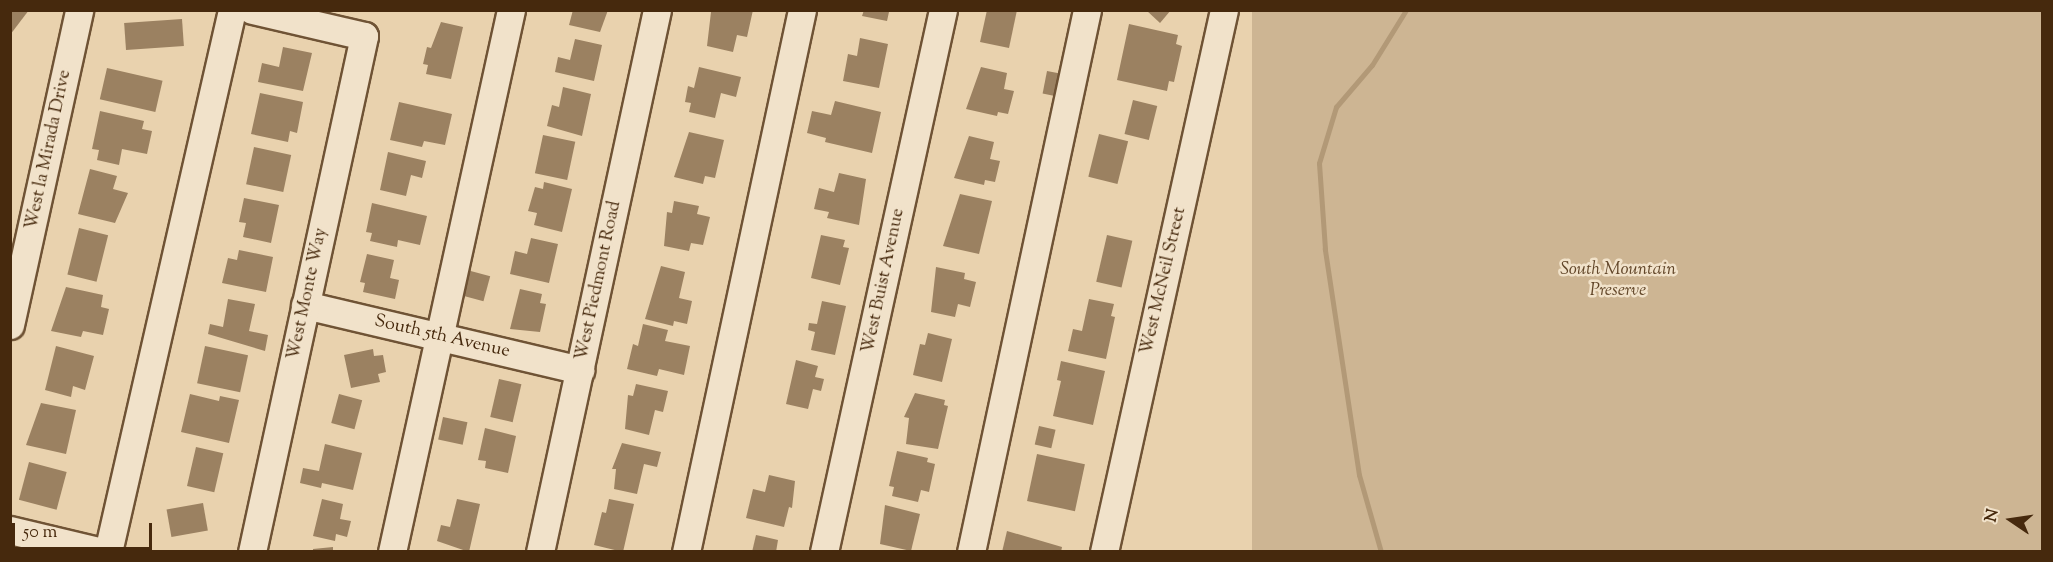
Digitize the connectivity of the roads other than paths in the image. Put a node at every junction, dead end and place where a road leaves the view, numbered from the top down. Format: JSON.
{"nodes":[{"id":1,"x":80,"y":10,"type":"edge"},
{"id":2,"x":232,"y":10,"type":"edge"},
{"id":3,"x":252,"y":10,"type":"edge"},
{"id":4,"x":511,"y":10,"type":"edge"},
{"id":5,"x":657,"y":10,"type":"edge"},
{"id":6,"x":802,"y":10,"type":"edge"},
{"id":7,"x":943,"y":10,"type":"edge"},
{"id":8,"x":1087,"y":10,"type":"edge"},
{"id":9,"x":1224,"y":10,"type":"edge"},
{"id":10,"x":305,"y":305,"type":"junction"},
{"id":11,"x":10,"y":325,"type":"edge"},
{"id":12,"x":439,"y":337,"type":"junction"},
{"id":13,"x":580,"y":370,"type":"junction"},
{"id":14,"x":10,"y":530,"type":"edge"},
{"id":15,"x":102,"y":552,"type":"edge"},
{"id":16,"x":108,"y":552,"type":"edge"},
{"id":17,"x":252,"y":552,"type":"edge"},
{"id":18,"x":392,"y":552,"type":"edge"},
{"id":19,"x":540,"y":552,"type":"edge"},
{"id":20,"x":686,"y":552,"type":"edge"},
{"id":21,"x":825,"y":552,"type":"edge"},
{"id":22,"x":971,"y":552,"type":"edge"},
{"id":23,"x":1104,"y":552,"type":"edge"}],
"edges":[{"from":1,"to":11,"type":"street","name":"West la Mirada Drive"},
{"from":2,"to":16,"type":"street"},
{"from":3,"to":10,"type":"street","name":"West Monte Way"},
{"from":4,"to":12,"type":"street"},
{"from":5,"to":13,"type":"street","name":"West Piedmont Road"},
{"from":6,"to":20,"type":"street"},
{"from":7,"to":21,"type":"street","name":"West Buist Avenue"},
{"from":8,"to":22,"type":"street"},
{"from":9,"to":23,"type":"street","name":"West McNeil Street"},
{"from":10,"to":12,"type":"street","name":"South 5th Avenue"},
{"from":10,"to":17,"type":"street","name":"West Monte Way"},
{"from":12,"to":13,"type":"street","name":"South 5th Avenue"},
{"from":12,"to":18,"type":"street"},
{"from":13,"to":19,"type":"street","name":"West Piedmont Road"},
{"from":14,"to":15,"type":"street"}]}
